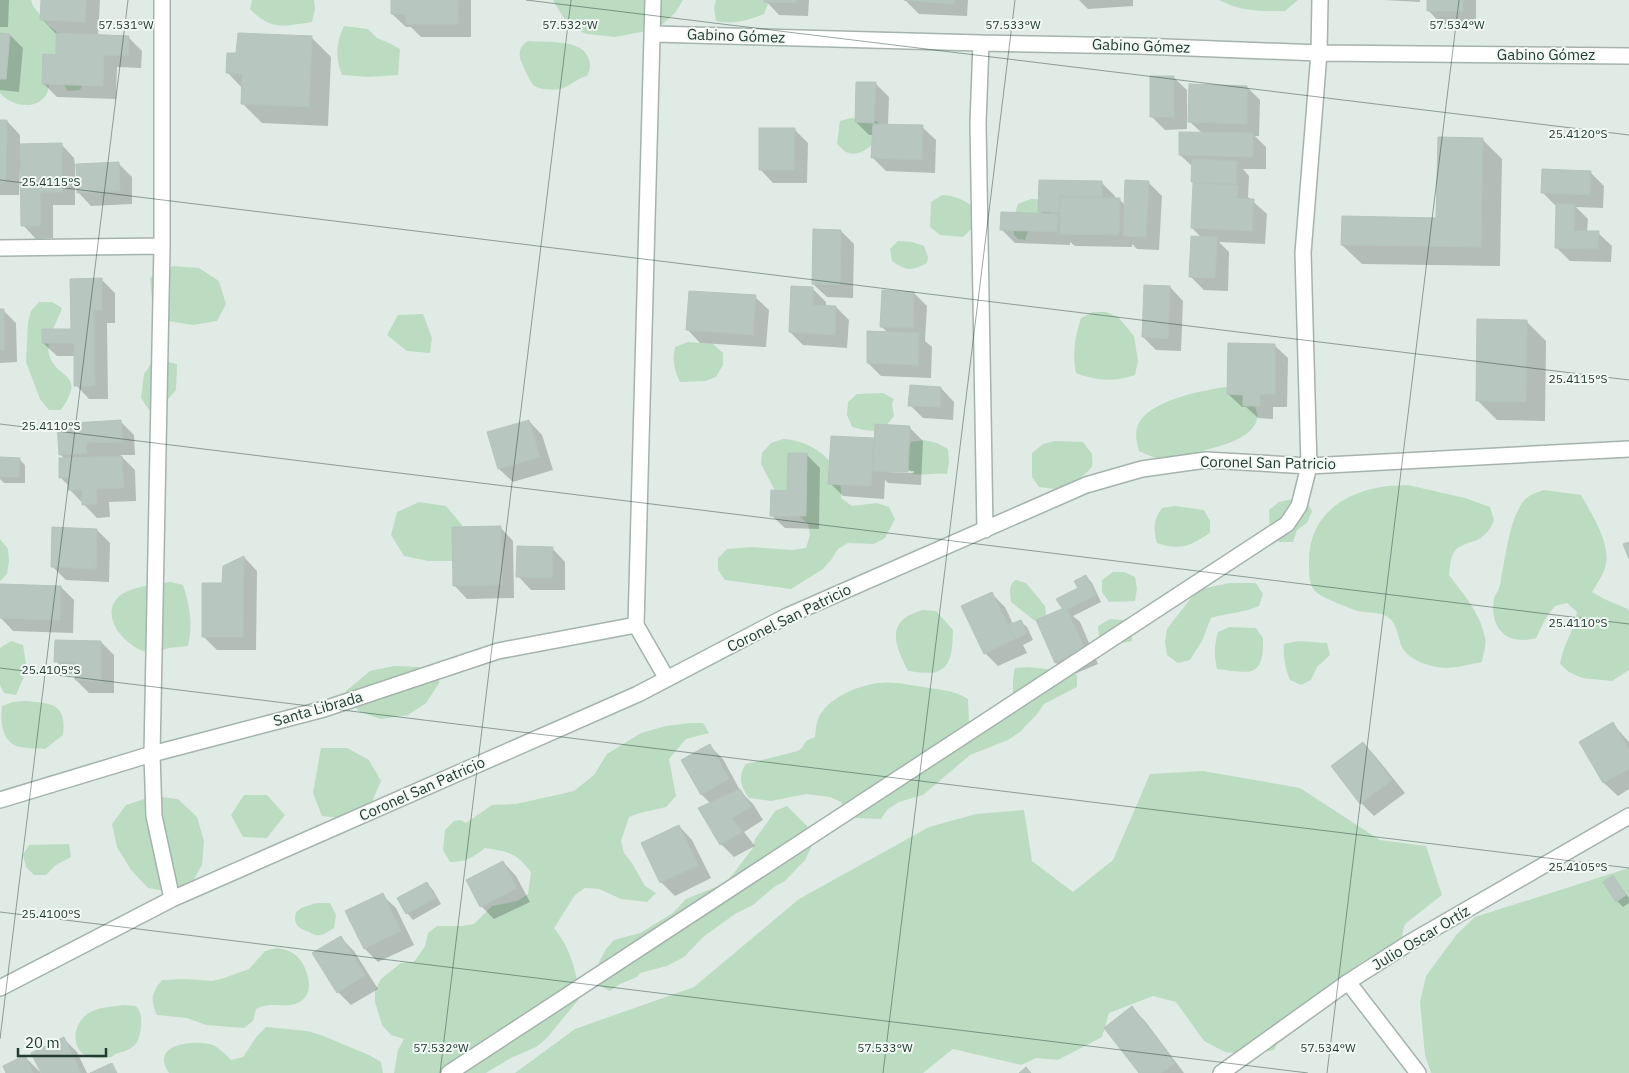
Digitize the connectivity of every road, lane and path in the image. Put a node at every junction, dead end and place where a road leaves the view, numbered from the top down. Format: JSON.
{"nodes":[{"id":1,"x":162,"y":0,"type":"edge"},
{"id":2,"x":652,"y":0,"type":"edge"},
{"id":3,"x":1320,"y":0,"type":"edge"},
{"id":4,"x":653,"y":34,"type":"junction"},
{"id":5,"x":981,"y":43,"type":"junction"},
{"id":6,"x":1319,"y":53,"type":"junction"},
{"id":7,"x":1629,"y":56,"type":"edge"},
{"id":8,"x":162,"y":246,"type":"junction"},
{"id":9,"x":0,"y":248,"type":"edge"},
{"id":10,"x":1629,"y":449,"type":"edge"},
{"id":11,"x":1309,"y":466,"type":"junction"},
{"id":12,"x":985,"y":530,"type":"junction"},
{"id":13,"x":636,"y":625,"type":"junction"},
{"id":14,"x":667,"y":679,"type":"junction"},
{"id":15,"x":152,"y":754,"type":"junction"},
{"id":16,"x":0,"y":800,"type":"edge"},
{"id":17,"x":1629,"y":816,"type":"edge"},
{"id":18,"x":172,"y":899,"type":"junction"},
{"id":19,"x":1348,"y":982,"type":"junction"},
{"id":20,"x":0,"y":988,"type":"edge"},
{"id":21,"x":449,"y":1073,"type":"edge"},
{"id":22,"x":1221,"y":1073,"type":"edge"},
{"id":23,"x":1418,"y":1073,"type":"edge"}],
"edges":[{"from":1,"to":8,"type":"street"},
{"from":2,"to":4,"type":"street"},
{"from":3,"to":6,"type":"street"},
{"from":4,"to":5,"type":"street","name":"Gabino Gómez"},
{"from":4,"to":13,"type":"street"},
{"from":5,"to":6,"type":"street","name":"Gabino Gómez"},
{"from":5,"to":12,"type":"street"},
{"from":6,"to":7,"type":"street","name":"Gabino Gómez"},
{"from":6,"to":11,"type":"street"},
{"from":8,"to":9,"type":"street"},
{"from":8,"to":15,"type":"street"},
{"from":10,"to":11,"type":"street","name":"Coronel San Patricio"},
{"from":11,"to":12,"type":"street","name":"Coronel San Patricio"},
{"from":11,"to":21,"type":"street"},
{"from":12,"to":14,"type":"street","name":"Coronel San Patricio"},
{"from":13,"to":14,"type":"street"},
{"from":13,"to":15,"type":"street","name":"Santa Librada"},
{"from":14,"to":18,"type":"street","name":"Coronel San Patricio"},
{"from":15,"to":16,"type":"street","name":"Santa Librada"},
{"from":15,"to":18,"type":"street"},
{"from":17,"to":19,"type":"street","name":"Julio Oscar Ortíz"},
{"from":18,"to":20,"type":"street","name":"Coronel San Patricio"},
{"from":19,"to":22,"type":"street","name":"Julio Oscar Ortíz"},
{"from":19,"to":23,"type":"street"}]}
